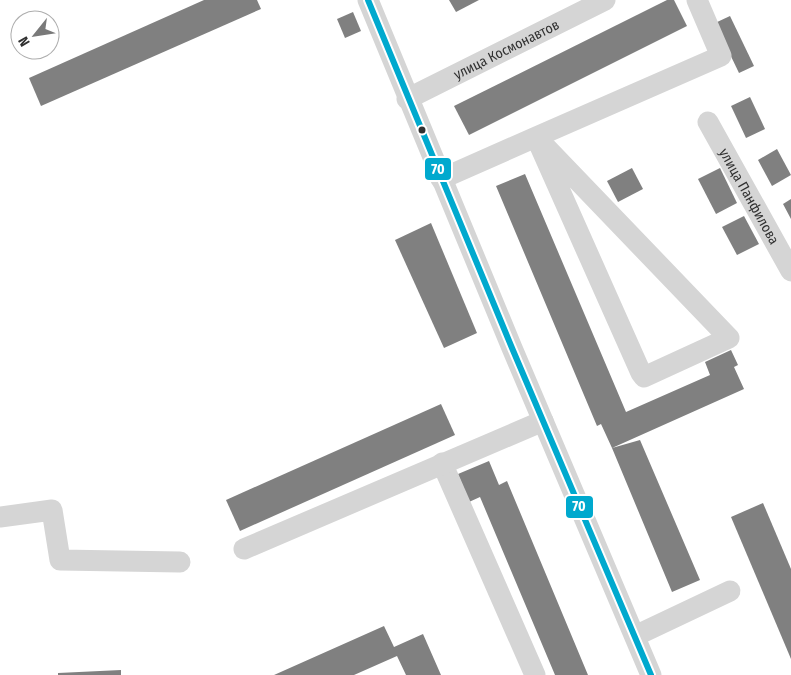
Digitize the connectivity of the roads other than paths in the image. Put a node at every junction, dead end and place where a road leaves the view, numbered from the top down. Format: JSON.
{"nodes":[{"id":1,"x":368,"y":0,"type":"edge"},
{"id":2,"x":605,"y":0,"type":"edge"},
{"id":3,"x":697,"y":0,"type":"edge"},
{"id":4,"x":408,"y":99,"type":"junction"},
{"id":5,"x":708,"y":122,"type":"dead end"},
{"id":6,"x":536,"y":137,"type":"junction"},
{"id":7,"x":441,"y":179,"type":"junction"},
{"id":8,"x":791,"y":271,"type":"edge"},
{"id":9,"x":543,"y":421,"type":"junction"},
{"id":10,"x":442,"y":463,"type":"junction"},
{"id":11,"x":0,"y":518,"type":"edge"},
{"id":12,"x":244,"y":549,"type":"dead end"},
{"id":13,"x":180,"y":562,"type":"dead end"},
{"id":14,"x":730,"y":591,"type":"dead end"},
{"id":15,"x":635,"y":636,"type":"junction"},
{"id":16,"x":535,"y":675,"type":"edge"},
{"id":17,"x":651,"y":675,"type":"edge"}],
"edges":[{"from":1,"to":4,"type":"street"},
{"from":2,"to":4,"type":"street","name":"улица Космонавтов"},
{"from":3,"to":6,"type":"street"},
{"from":4,"to":7,"type":"street"},
{"from":5,"to":8,"type":"street","name":"улица Панфилова"},
{"from":6,"to":6,"type":"street"},
{"from":6,"to":7,"type":"street"},
{"from":7,"to":9,"type":"street"},
{"from":9,"to":10,"type":"street"},
{"from":9,"to":15,"type":"street"},
{"from":10,"to":12,"type":"street"},
{"from":10,"to":16,"type":"street"},
{"from":11,"to":13,"type":"street"},
{"from":14,"to":15,"type":"street"},
{"from":15,"to":17,"type":"street"}]}
